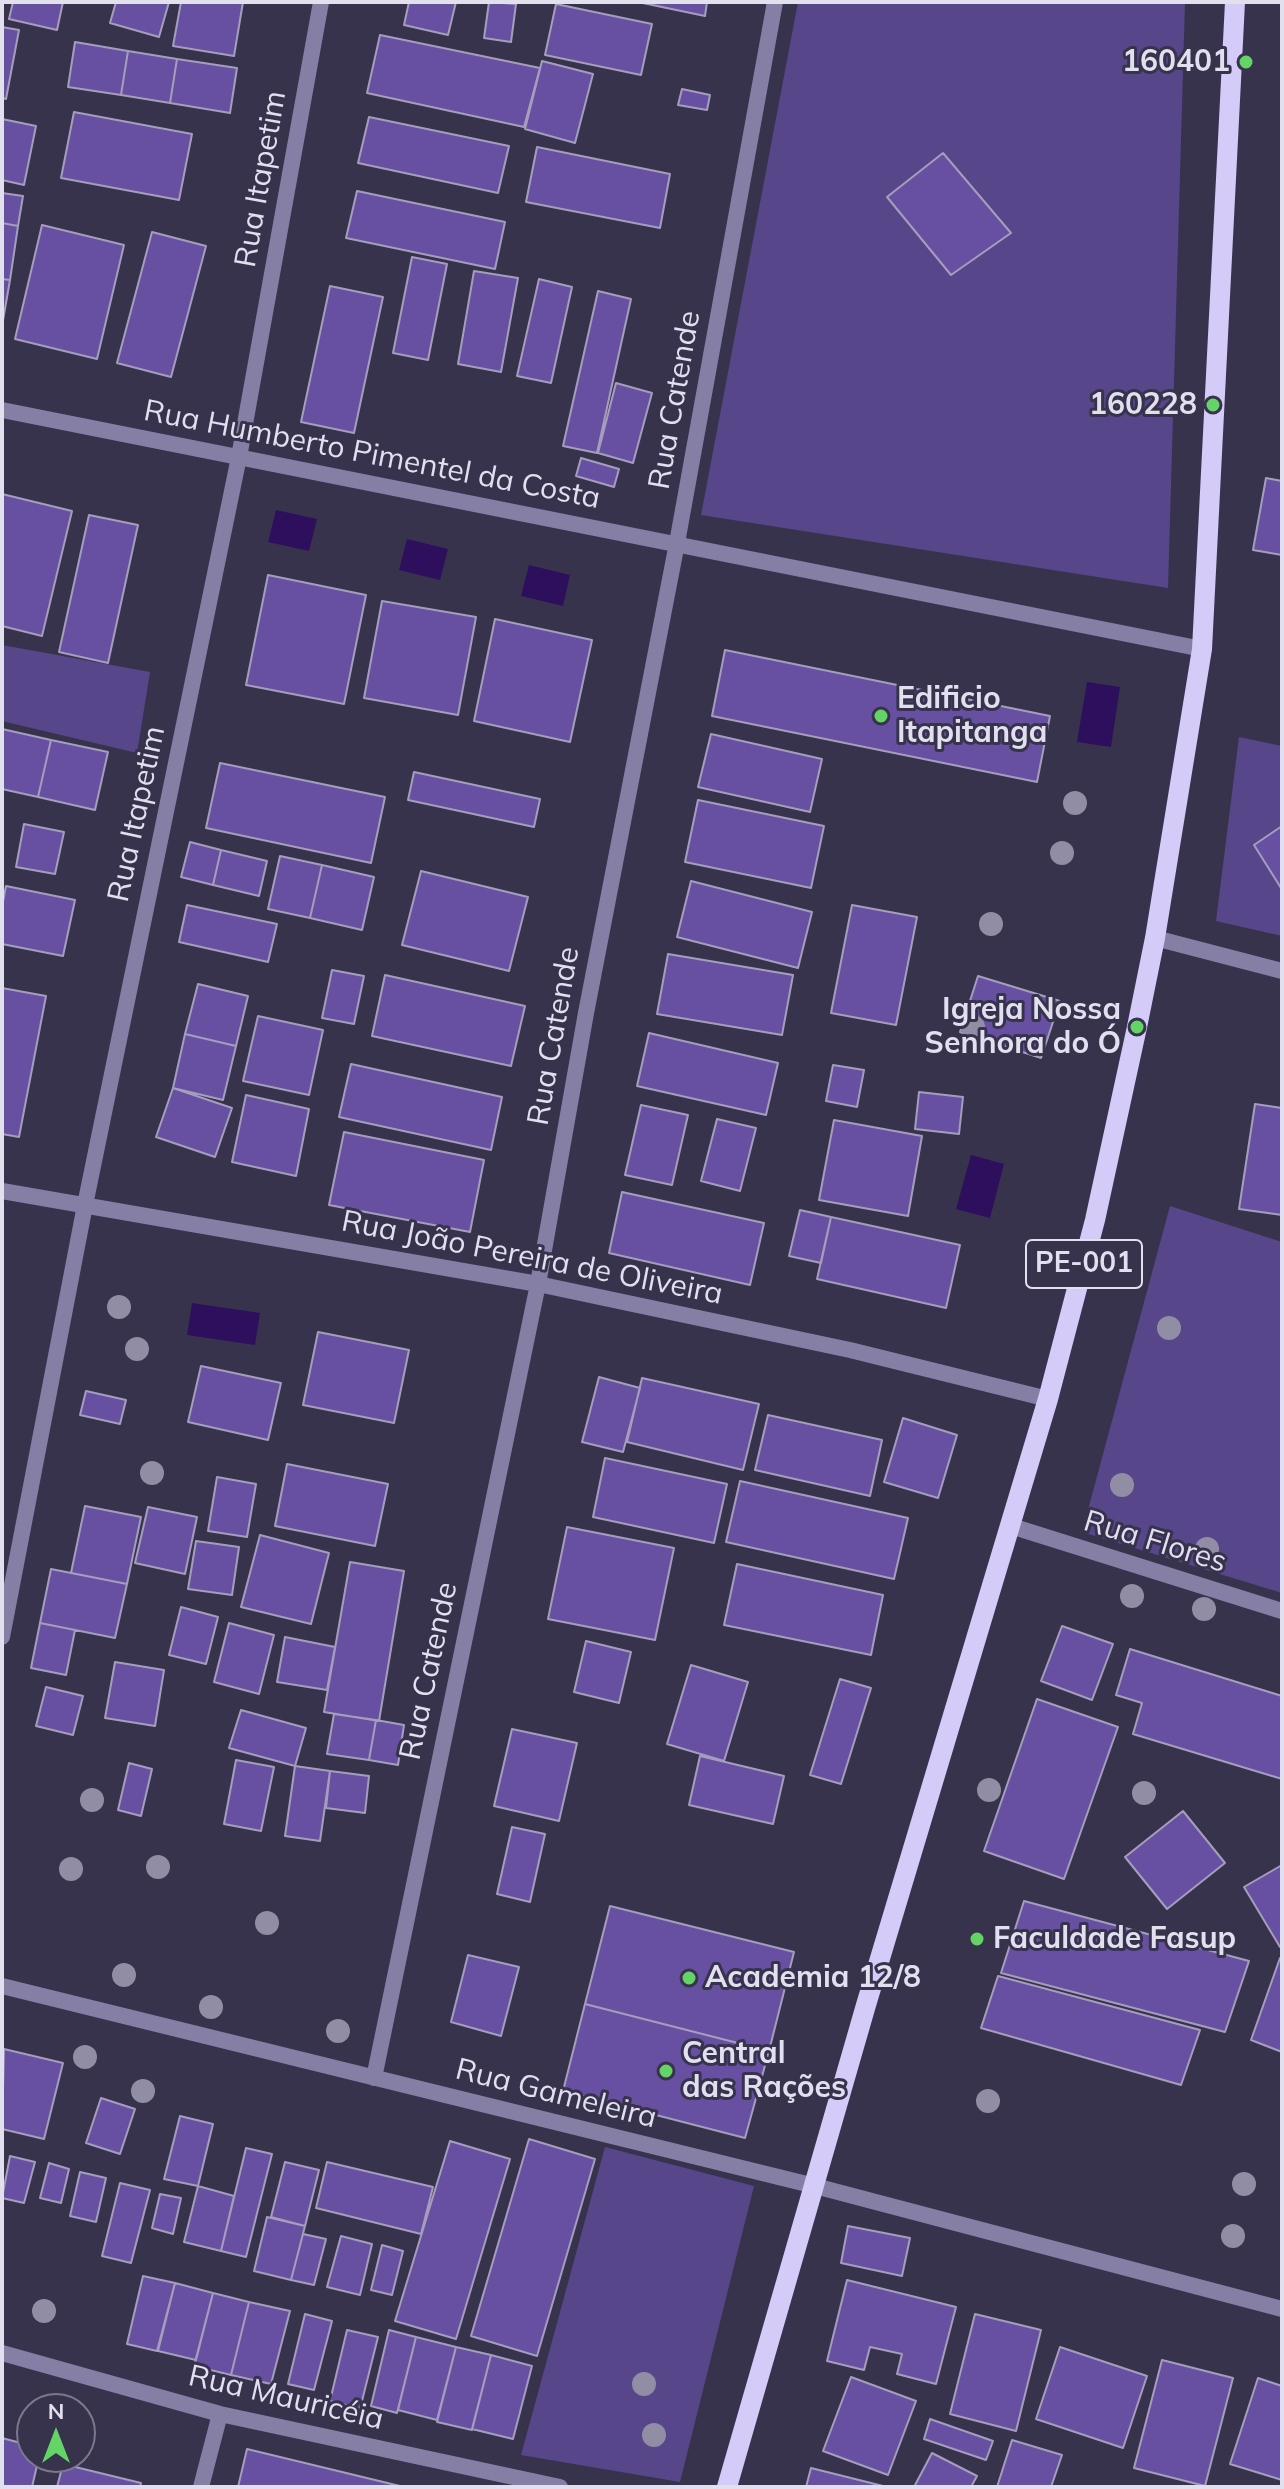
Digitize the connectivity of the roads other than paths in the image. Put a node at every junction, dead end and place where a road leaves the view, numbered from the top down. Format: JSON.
{"nodes":[{"id":1,"x":321,"y":2,"type":"edge"},
{"id":2,"x":775,"y":2,"type":"edge"},
{"id":3,"x":1235,"y":2,"type":"edge"},
{"id":4,"x":2,"y":410,"type":"edge"},
{"id":5,"x":239,"y":457,"type":"junction"},
{"id":6,"x":677,"y":543,"type":"junction"},
{"id":7,"x":1202,"y":649,"type":"junction"},
{"id":8,"x":1155,"y":938,"type":"junction"},
{"id":9,"x":1282,"y":971,"type":"edge"},
{"id":10,"x":2,"y":1191,"type":"edge"},
{"id":11,"x":85,"y":1205,"type":"junction"},
{"id":12,"x":538,"y":1284,"type":"junction"},
{"id":13,"x":1048,"y":1399,"type":"junction"},
{"id":14,"x":1011,"y":1526,"type":"junction"},
{"id":15,"x":1282,"y":1611,"type":"edge"},
{"id":16,"x":2,"y":1637,"type":"edge"},
{"id":17,"x":2,"y":1986,"type":"edge"},
{"id":18,"x":374,"y":2078,"type":"junction"},
{"id":19,"x":815,"y":2186,"type":"junction"},
{"id":20,"x":1282,"y":2309,"type":"edge"},
{"id":21,"x":2,"y":2353,"type":"edge"},
{"id":22,"x":220,"y":2414,"type":"junction"},
{"id":23,"x":201,"y":2487,"type":"edge"},
{"id":24,"x":560,"y":2487,"type":"edge"},
{"id":25,"x":727,"y":2487,"type":"edge"}],
"edges":[{"from":1,"to":5,"type":"street","name":"Rua Itapetim"},
{"from":2,"to":6,"type":"street","name":"Rua Catende"},
{"from":3,"to":7,"type":"main road","number":"PE-001"},
{"from":4,"to":5,"type":"street","name":"Rua Humberto Pimentel da Costa"},
{"from":5,"to":6,"type":"street","name":"Rua Humberto Pimentel da Costa"},
{"from":5,"to":11,"type":"street","name":"Rua Itapetim"},
{"from":6,"to":7,"type":"street","name":"Rua Humberto Pimentel da Costa"},
{"from":6,"to":12,"type":"street","name":"Rua Catende"},
{"from":7,"to":8,"type":"main road","number":"PE-001"},
{"from":8,"to":9,"type":"street"},
{"from":8,"to":13,"type":"main road","number":"PE-001"},
{"from":10,"to":11,"type":"street","name":"Rua João Pereira de Oliveira"},
{"from":11,"to":12,"type":"street","name":"Rua João Pereira de Oliveira"},
{"from":11,"to":16,"type":"street","name":"Rua Itapetim"},
{"from":12,"to":13,"type":"street","name":"Rua João Pereira de Oliveira"},
{"from":12,"to":18,"type":"street","name":"Rua Catende"},
{"from":13,"to":14,"type":"main road","number":"PE-001"},
{"from":14,"to":15,"type":"street","name":"Rua Flores"},
{"from":14,"to":19,"type":"main road","number":"PE-001"},
{"from":17,"to":18,"type":"street","name":"Rua Gameleira"},
{"from":18,"to":19,"type":"street","name":"Rua Gameleira"},
{"from":19,"to":20,"type":"street","name":"Rua Gameleira"},
{"from":19,"to":25,"type":"main road","number":"PE-001"},
{"from":21,"to":22,"type":"street","name":"Rua Mauricéia"},
{"from":22,"to":23,"type":"street"},
{"from":22,"to":24,"type":"street","name":"Rua Mauricéia"}]}
